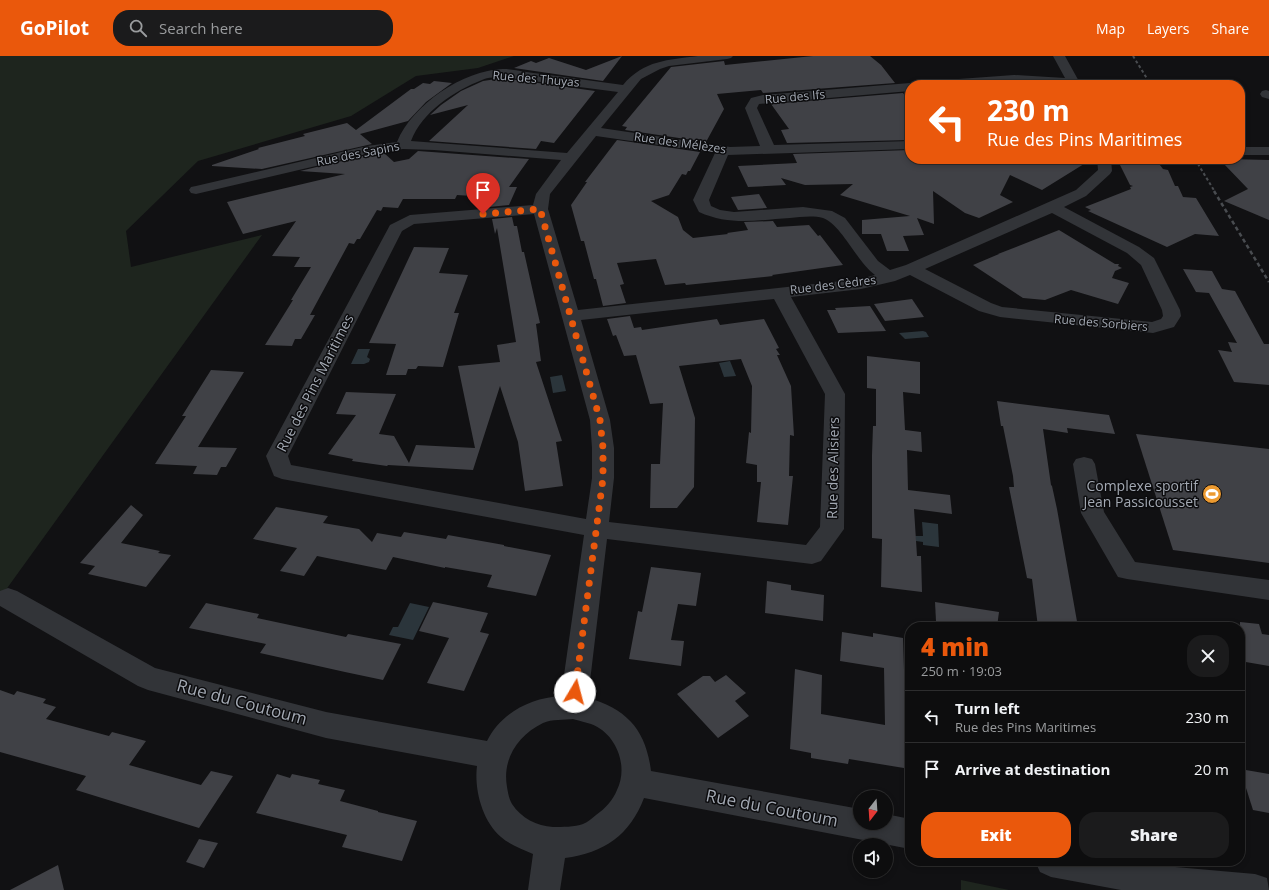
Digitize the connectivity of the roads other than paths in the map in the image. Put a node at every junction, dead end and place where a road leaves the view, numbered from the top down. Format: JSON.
{"nodes":[{"id":1,"x":727,"y":56,"type":"edge"},
{"id":2,"x":1059,"y":56,"type":"edge"},
{"id":3,"x":688,"y":58,"type":"edge"},
{"id":4,"x":1000,"y":80,"type":"edge"},
{"id":5,"x":1026,"y":80,"type":"edge"},
{"id":6,"x":1072,"y":80,"type":"edge"},
{"id":7,"x":905,"y":87,"type":"edge"},
{"id":8,"x":626,"y":89,"type":"junction"},
{"id":9,"x":592,"y":131,"type":"junction"},
{"id":10,"x":403,"y":145,"type":"junction"},
{"id":11,"x":905,"y":145,"type":"edge"},
{"id":12,"x":723,"y":150,"type":"junction"},
{"id":13,"x":769,"y":150,"type":"junction"},
{"id":14,"x":1245,"y":151,"type":"edge"},
{"id":15,"x":1269,"y":152,"type":"edge"},
{"id":16,"x":571,"y":157,"type":"junction"},
{"id":17,"x":1104,"y":164,"type":"edge"},
{"id":18,"x":196,"y":190,"type":"dead end"},
{"id":19,"x":1052,"y":207,"type":"junction"},
{"id":20,"x":540,"y":209,"type":"junction"},
{"id":21,"x":912,"y":269,"type":"junction"},
{"id":22,"x":889,"y":277,"type":"junction"},
{"id":23,"x":778,"y":292,"type":"junction"},
{"id":24,"x":571,"y":316,"type":"junction"},
{"id":25,"x":1084,"y":464,"type":"dead end"},
{"id":26,"x":596,"y":529,"type":"junction"},
{"id":27,"x":1269,"y":590,"type":"edge"},
{"id":28,"x":8,"y":598,"type":"dead end"},
{"id":29,"x":573,"y":707,"type":"junction"},
{"id":30,"x":494,"y":756,"type":"junction"},
{"id":31,"x":635,"y":782,"type":"junction"},
{"id":32,"x":905,"y":833,"type":"edge"},
{"id":33,"x":551,"y":842,"type":"junction"},
{"id":34,"x":1078,"y":866,"type":"edge"},
{"id":35,"x":544,"y":890,"type":"edge"},
{"id":36,"x":1255,"y":890,"type":"edge"}],
"edges":[{"from":1,"to":3,"type":"street"},
{"from":2,"to":6,"type":"street"},
{"from":3,"to":8,"type":"street"},
{"from":4,"to":5,"type":"street"},
{"from":7,"to":13,"type":"street","name":"Rue des Ifs"},
{"from":8,"to":9,"type":"street"},
{"from":8,"to":10,"type":"street","name":"Rue des Thuyas"},
{"from":9,"to":12,"type":"street","name":"Rue des Mélèzes"},
{"from":9,"to":16,"type":"street"},
{"from":10,"to":16,"type":"street","name":"Rue des Sapins"},
{"from":10,"to":18,"type":"street","name":"Rue des Sapins"},
{"from":11,"to":13,"type":"street"},
{"from":12,"to":13,"type":"street","name":"Rue des Mélèzes"},
{"from":12,"to":22,"type":"street"},
{"from":14,"to":15,"type":"street"},
{"from":16,"to":20,"type":"street"},
{"from":17,"to":19,"type":"street","name":"Rue des Cèdres"},
{"from":19,"to":21,"type":"street","name":"Rue des Cèdres"},
{"from":19,"to":21,"type":"street","name":"Rue des Sorbiers"},
{"from":20,"to":24,"type":"street"},
{"from":20,"to":26,"type":"street","name":"Rue des Pins Maritimes"},
{"from":21,"to":22,"type":"street","name":"Rue des Cèdres"},
{"from":22,"to":23,"type":"street","name":"Rue des Cèdres"},
{"from":23,"to":24,"type":"street","name":"Rue des Cèdres"},
{"from":23,"to":26,"type":"street","name":"Rue des Alisiers"},
{"from":24,"to":26,"type":"street"},
{"from":25,"to":27,"type":"street"},
{"from":26,"to":29,"type":"street"},
{"from":28,"to":30,"type":"street","name":"Rue du Coutoum"},
{"from":29,"to":30,"type":"street"},
{"from":29,"to":31,"type":"street"},
{"from":30,"to":33,"type":"street"},
{"from":31,"to":32,"type":"street","name":"Rue du Coutoum"},
{"from":31,"to":33,"type":"street"},
{"from":33,"to":35,"type":"street"},
{"from":34,"to":36,"type":"street"}]}
